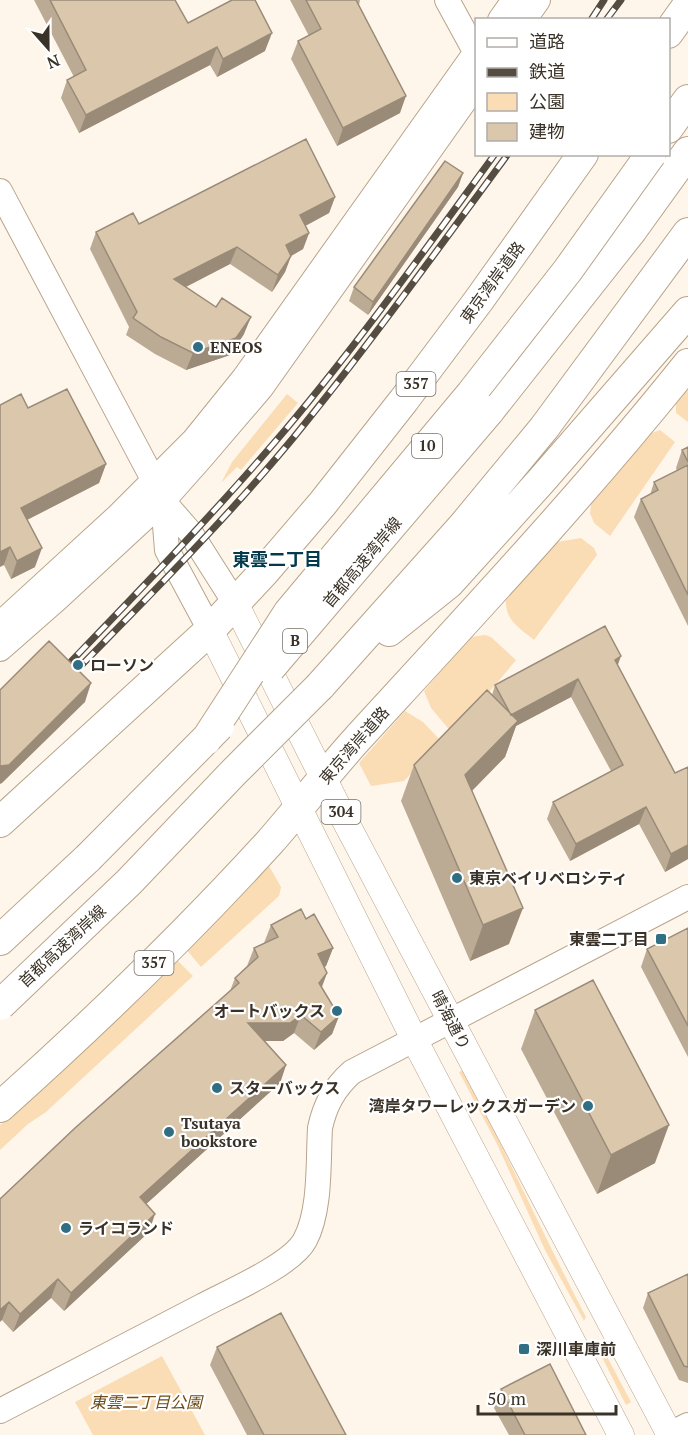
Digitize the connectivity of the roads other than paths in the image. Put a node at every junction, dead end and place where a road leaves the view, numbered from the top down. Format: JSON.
{"nodes":[{"id":1,"x":447,"y":0,"type":"edge"},
{"id":2,"x":514,"y":0,"type":"edge"},
{"id":3,"x":538,"y":0,"type":"edge"},
{"id":4,"x":688,"y":5,"type":"edge"},
{"id":5,"x":501,"y":18,"type":"edge"},
{"id":6,"x":525,"y":18,"type":"edge"},
{"id":7,"x":670,"y":32,"type":"edge"},
{"id":8,"x":475,"y":50,"type":"edge"},
{"id":9,"x":475,"y":53,"type":"edge"},
{"id":10,"x":475,"y":88,"type":"edge"},
{"id":11,"x":688,"y":100,"type":"edge"},
{"id":12,"x":670,"y":127,"type":"edge"},
{"id":13,"x":688,"y":144,"type":"edge"},
{"id":14,"x":688,"y":152,"type":"edge"},
{"id":15,"x":582,"y":156,"type":"edge"},
{"id":16,"x":650,"y":156,"type":"edge"},
{"id":17,"x":0,"y":190,"type":"edge"},
{"id":18,"x":632,"y":230,"type":"junction"},
{"id":19,"x":688,"y":233,"type":"edge"},
{"id":20,"x":678,"y":250,"type":"edge"},
{"id":21,"x":688,"y":312,"type":"edge"},
{"id":22,"x":688,"y":364,"type":"edge"},
{"id":23,"x":159,"y":491,"type":"junction"},
{"id":24,"x":235,"y":603,"type":"junction"},
{"id":25,"x":0,"y":624,"type":"edge"},
{"id":26,"x":210,"y":630,"type":"junction"},
{"id":27,"x":0,"y":649,"type":"edge"},
{"id":28,"x":320,"y":686,"type":"junction"},
{"id":29,"x":206,"y":740,"type":"junction"},
{"id":30,"x":324,"y":779,"type":"junction"},
{"id":31,"x":299,"y":809,"type":"junction"},
{"id":32,"x":0,"y":822,"type":"edge"},
{"id":33,"x":88,"y":858,"type":"junction"},
{"id":34,"x":688,"y":897,"type":"edge"},
{"id":35,"x":0,"y":921,"type":"edge"},
{"id":36,"x":0,"y":940,"type":"edge"},
{"id":37,"x":0,"y":1005,"type":"edge"},
{"id":38,"x":451,"y":1020,"type":"junction"},
{"id":39,"x":414,"y":1039,"type":"junction"},
{"id":40,"x":0,"y":1107,"type":"edge"},
{"id":41,"x":0,"y":1411,"type":"edge"},
{"id":42,"x":674,"y":1432,"type":"edge"},
{"id":43,"x":621,"y":1435,"type":"edge"}],
"edges":[{"from":1,"to":8,"type":"street"},
{"from":2,"to":5,"type":"street"},
{"from":3,"to":6,"type":"street"},
{"from":4,"to":7,"type":"highway"},
{"from":9,"to":23,"type":"street"},
{"from":10,"to":23,"type":"street"},
{"from":11,"to":12,"type":"highway"},
{"from":13,"to":18,"type":"highway"},
{"from":14,"to":18,"type":"highway","name":"首都高速湾岸線","number":"B"},
{"from":15,"to":24,"type":"highway","name":"東京湾岸道路","number":"357"},
{"from":16,"to":29,"type":"highway","number":"10","bridge":true},
{"from":17,"to":23,"type":"street"},
{"from":18,"to":29,"type":"highway","name":"首都高速湾岸線","number":"B","bridge":true},
{"from":19,"to":20,"type":"highway","name":"首都高速湾岸線"},
{"from":20,"to":28,"type":"highway","name":"首都高速湾岸線"},
{"from":21,"to":28,"type":"highway"},
{"from":22,"to":30,"type":"highway","name":"東京湾岸道路","number":"357"},
{"from":23,"to":24,"type":"street"},
{"from":23,"to":25,"type":"street"},
{"from":23,"to":26,"type":"street"},
{"from":23,"to":27,"type":"street"},
{"from":24,"to":26,"type":"highway","name":"東京湾岸道路","number":"357"},
{"from":24,"to":30,"type":"main road","name":"晴海通り","number":"304"},
{"from":26,"to":31,"type":"main road","number":"304"},
{"from":26,"to":32,"type":"highway","name":"東京湾岸道路","number":"357"},
{"from":28,"to":37,"type":"highway","name":"首都高速湾岸線","bridge":true},
{"from":29,"to":33,"type":"highway","name":"首都高速湾岸線","number":"B","bridge":true},
{"from":30,"to":31,"type":"highway","name":"東京湾岸道路","number":"357"},
{"from":30,"to":38,"type":"main road","name":"晴海通り","number":"304"},
{"from":31,"to":39,"type":"main road","number":"304"},
{"from":31,"to":40,"type":"highway","name":"東京湾岸道路","number":"357"},
{"from":33,"to":35,"type":"highway","number":"B"},
{"from":33,"to":36,"type":"highway","name":"首都高速湾岸線","number":"B"},
{"from":34,"to":38,"type":"street"},
{"from":38,"to":39,"type":"street"},
{"from":38,"to":42,"type":"main road","name":"晴海通り","number":"304"},
{"from":39,"to":41,"type":"street"},
{"from":39,"to":43,"type":"main road","number":"304"}]}
